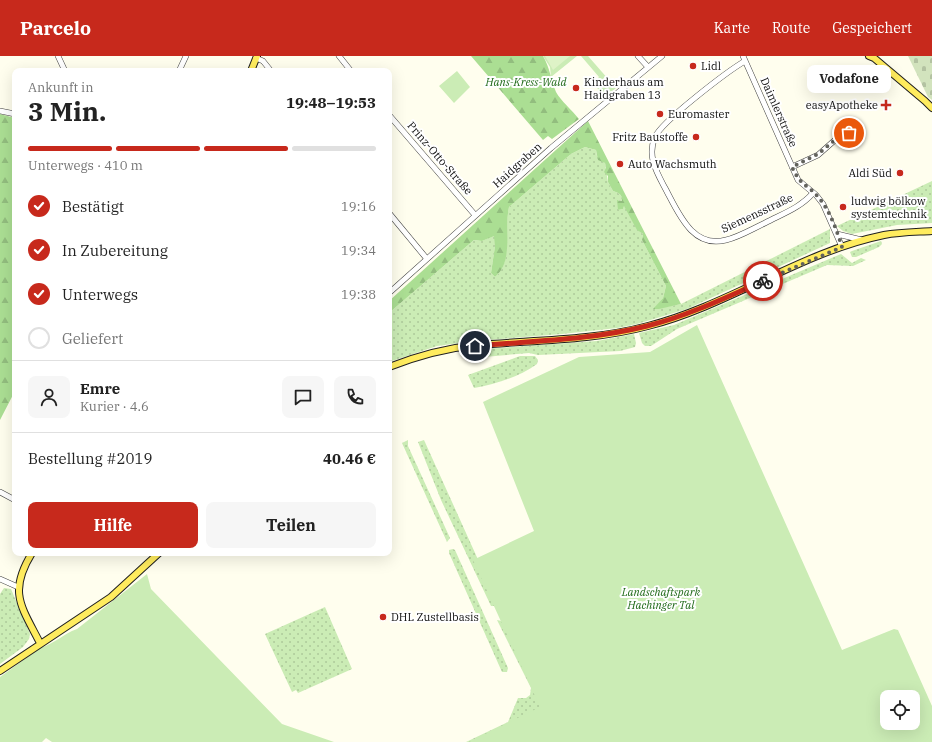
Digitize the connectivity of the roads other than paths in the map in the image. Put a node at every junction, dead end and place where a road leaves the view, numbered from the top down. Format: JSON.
{"nodes":[{"id":1,"x":58,"y":56,"type":"edge"},
{"id":2,"x":186,"y":56,"type":"edge"},
{"id":3,"x":339,"y":56,"type":"edge"},
{"id":4,"x":638,"y":56,"type":"edge"},
{"id":5,"x":662,"y":56,"type":"edge"},
{"id":6,"x":869,"y":56,"type":"edge"},
{"id":7,"x":256,"y":57,"type":"edge"},
{"id":8,"x":744,"y":58,"type":"edge"},
{"id":9,"x":648,"y":67,"type":"junction"},
{"id":10,"x":64,"y":68,"type":"edge"},
{"id":11,"x":180,"y":68,"type":"edge"},
{"id":12,"x":252,"y":68,"type":"edge"},
{"id":13,"x":269,"y":68,"type":"edge"},
{"id":14,"x":349,"y":68,"type":"edge"},
{"id":15,"x":930,"y":107,"type":"edge"},
{"id":16,"x":0,"y":111,"type":"edge"},
{"id":17,"x":12,"y":113,"type":"edge"},
{"id":18,"x":392,"y":118,"type":"edge"},
{"id":19,"x":849,"y":133,"type":"dead end"},
{"id":20,"x":792,"y":167,"type":"junction"},
{"id":21,"x":813,"y":193,"type":"junction"},
{"id":22,"x":476,"y":215,"type":"junction"},
{"id":23,"x":392,"y":217,"type":"edge"},
{"id":24,"x":932,"y":231,"type":"edge"},
{"id":25,"x":837,"y":234,"type":"junction"},
{"id":26,"x":865,"y":240,"type":"junction"},
{"id":27,"x":842,"y":247,"type":"junction"},
{"id":28,"x":427,"y":259,"type":"junction"},
{"id":29,"x":392,"y":290,"type":"edge"},
{"id":30,"x":392,"y":366,"type":"edge"},
{"id":31,"x":0,"y":492,"type":"edge"},
{"id":32,"x":12,"y":498,"type":"edge"},
{"id":33,"x":30,"y":556,"type":"edge"},
{"id":34,"x":156,"y":556,"type":"edge"},
{"id":35,"x":0,"y":579,"type":"edge"},
{"id":36,"x":18,"y":587,"type":"junction"},
{"id":37,"x":40,"y":643,"type":"junction"},
{"id":38,"x":0,"y":671,"type":"edge"}],
"edges":[{"from":1,"to":10,"type":"street"},
{"from":2,"to":11,"type":"street"},
{"from":3,"to":14,"type":"street"},
{"from":4,"to":9,"type":"street"},
{"from":5,"to":9,"type":"street","name":"Haidgraben"},
{"from":6,"to":15,"type":"main road"},
{"from":7,"to":12,"type":"main road"},
{"from":7,"to":13,"type":"street"},
{"from":8,"to":20,"type":"street","name":"Daimlerstraße"},
{"from":8,"to":21,"type":"street","name":"Siemensstraße"},
{"from":9,"to":22,"type":"street","name":"Haidgraben"},
{"from":16,"to":17,"type":"street"},
{"from":18,"to":22,"type":"street","name":"Prinz-Otto-Straße"},
{"from":19,"to":20,"type":"street"},
{"from":20,"to":21,"type":"street","name":"Daimlerstraße"},
{"from":21,"to":25,"type":"street","name":"Daimlerstraße"},
{"from":22,"to":28,"type":"street","name":"Haidgraben"},
{"from":23,"to":28,"type":"street"},
{"from":24,"to":26,"type":"main road"},
{"from":25,"to":26,"type":"street"},
{"from":25,"to":27,"type":"street","name":"Daimlerstraße"},
{"from":26,"to":27,"type":"main road"},
{"from":27,"to":30,"type":"main road"},
{"from":28,"to":29,"type":"street","name":"Haidgraben"},
{"from":31,"to":32,"type":"street"},
{"from":33,"to":36,"type":"main road"},
{"from":34,"to":37,"type":"main road"},
{"from":35,"to":36,"type":"street"},
{"from":36,"to":37,"type":"main road"},
{"from":37,"to":38,"type":"main road"}]}
